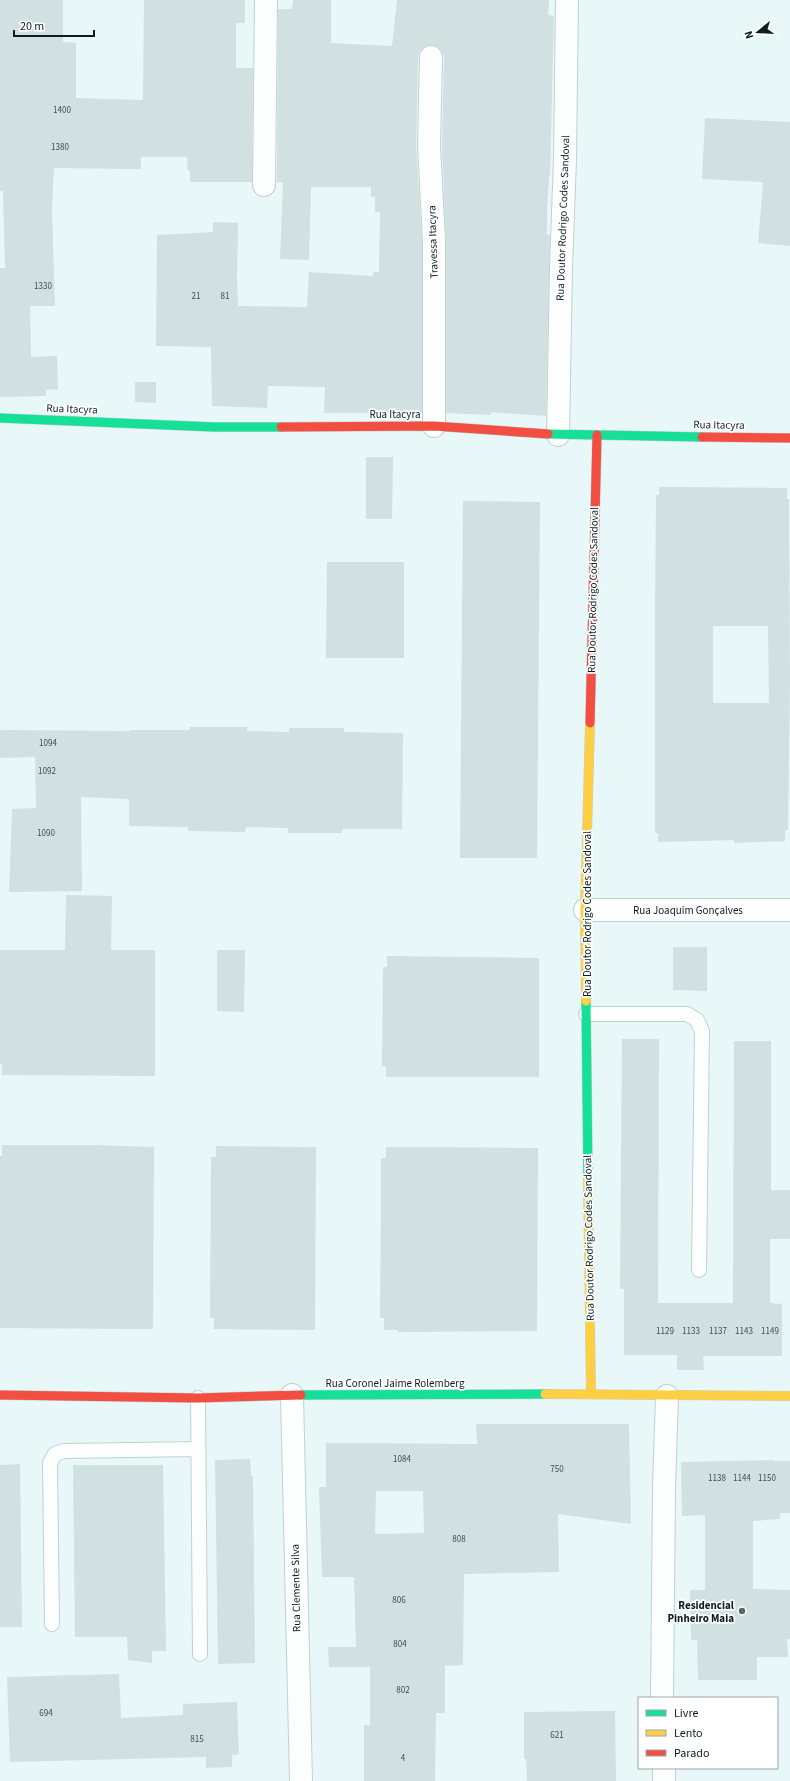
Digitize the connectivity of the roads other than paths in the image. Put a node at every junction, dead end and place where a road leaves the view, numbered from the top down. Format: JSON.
{"nodes":[{"id":1,"x":266,"y":0,"type":"edge"},
{"id":2,"x":567,"y":0,"type":"edge"},
{"id":3,"x":431,"y":57,"type":"dead end"},
{"id":4,"x":264,"y":184,"type":"dead end"},
{"id":5,"x":0,"y":418,"type":"edge"},
{"id":6,"x":434,"y":426,"type":"junction"},
{"id":7,"x":558,"y":435,"type":"junction"},
{"id":8,"x":597,"y":435,"type":"junction"},
{"id":9,"x":790,"y":438,"type":"edge"},
{"id":10,"x":585,"y":910,"type":"junction"},
{"id":11,"x":790,"y":910,"type":"edge"},
{"id":12,"x":586,"y":1014,"type":"junction"},
{"id":13,"x":699,"y":1270,"type":"dead end"},
{"id":14,"x":590,"y":1394,"type":"junction"},
{"id":15,"x":292,"y":1395,"type":"junction"},
{"id":16,"x":0,"y":1396,"type":"edge"},
{"id":17,"x":667,"y":1396,"type":"junction"},
{"id":18,"x":790,"y":1396,"type":"edge"},
{"id":19,"x":198,"y":1398,"type":"junction"},
{"id":20,"x":198,"y":1450,"type":"junction"},
{"id":21,"x":52,"y":1624,"type":"dead end"},
{"id":22,"x":200,"y":1654,"type":"dead end"},
{"id":23,"x":662,"y":1697,"type":"edge"},
{"id":24,"x":664,"y":1769,"type":"edge"},
{"id":25,"x":301,"y":1781,"type":"edge"},
{"id":26,"x":664,"y":1781,"type":"edge"}],
"edges":[{"from":1,"to":4,"type":"street"},
{"from":2,"to":7,"type":"street","name":"Rua Doutor Rodrigo Codes Sandoval"},
{"from":3,"to":6,"type":"street","name":"Travessa Itacyra"},
{"from":5,"to":6,"type":"street","name":"Rua Itacyra"},
{"from":6,"to":7,"type":"street","name":"Rua Itacyra"},
{"from":7,"to":8,"type":"street","name":"Rua Itacyra"},
{"from":8,"to":9,"type":"street","name":"Rua Itacyra"},
{"from":8,"to":10,"type":"street","name":"Rua Doutor Rodrigo Codes Sandoval"},
{"from":10,"to":11,"type":"street","name":"Rua Joaquim Gonçalves"},
{"from":10,"to":12,"type":"street","name":"Rua Doutor Rodrigo Codes Sandoval"},
{"from":12,"to":13,"type":"lane"},
{"from":12,"to":14,"type":"street","name":"Rua Doutor Rodrigo Codes Sandoval"},
{"from":14,"to":15,"type":"street","name":"Rua Coronel Jaime Rolemberg"},
{"from":14,"to":17,"type":"street","name":"Rua Coronel Jaime Rolemberg"},
{"from":15,"to":19,"type":"street","name":"Rua Coronel Jaime Rolemberg"},
{"from":15,"to":25,"type":"street","name":"Rua Clemente Silva"},
{"from":16,"to":19,"type":"street","name":"Rua Coronel Jaime Rolemberg"},
{"from":17,"to":18,"type":"street","name":"Rua Coronel Jaime Rolemberg"},
{"from":17,"to":23,"type":"street"},
{"from":19,"to":20,"type":"lane"},
{"from":20,"to":21,"type":"lane"},
{"from":20,"to":22,"type":"lane"},
{"from":24,"to":26,"type":"street"}]}
